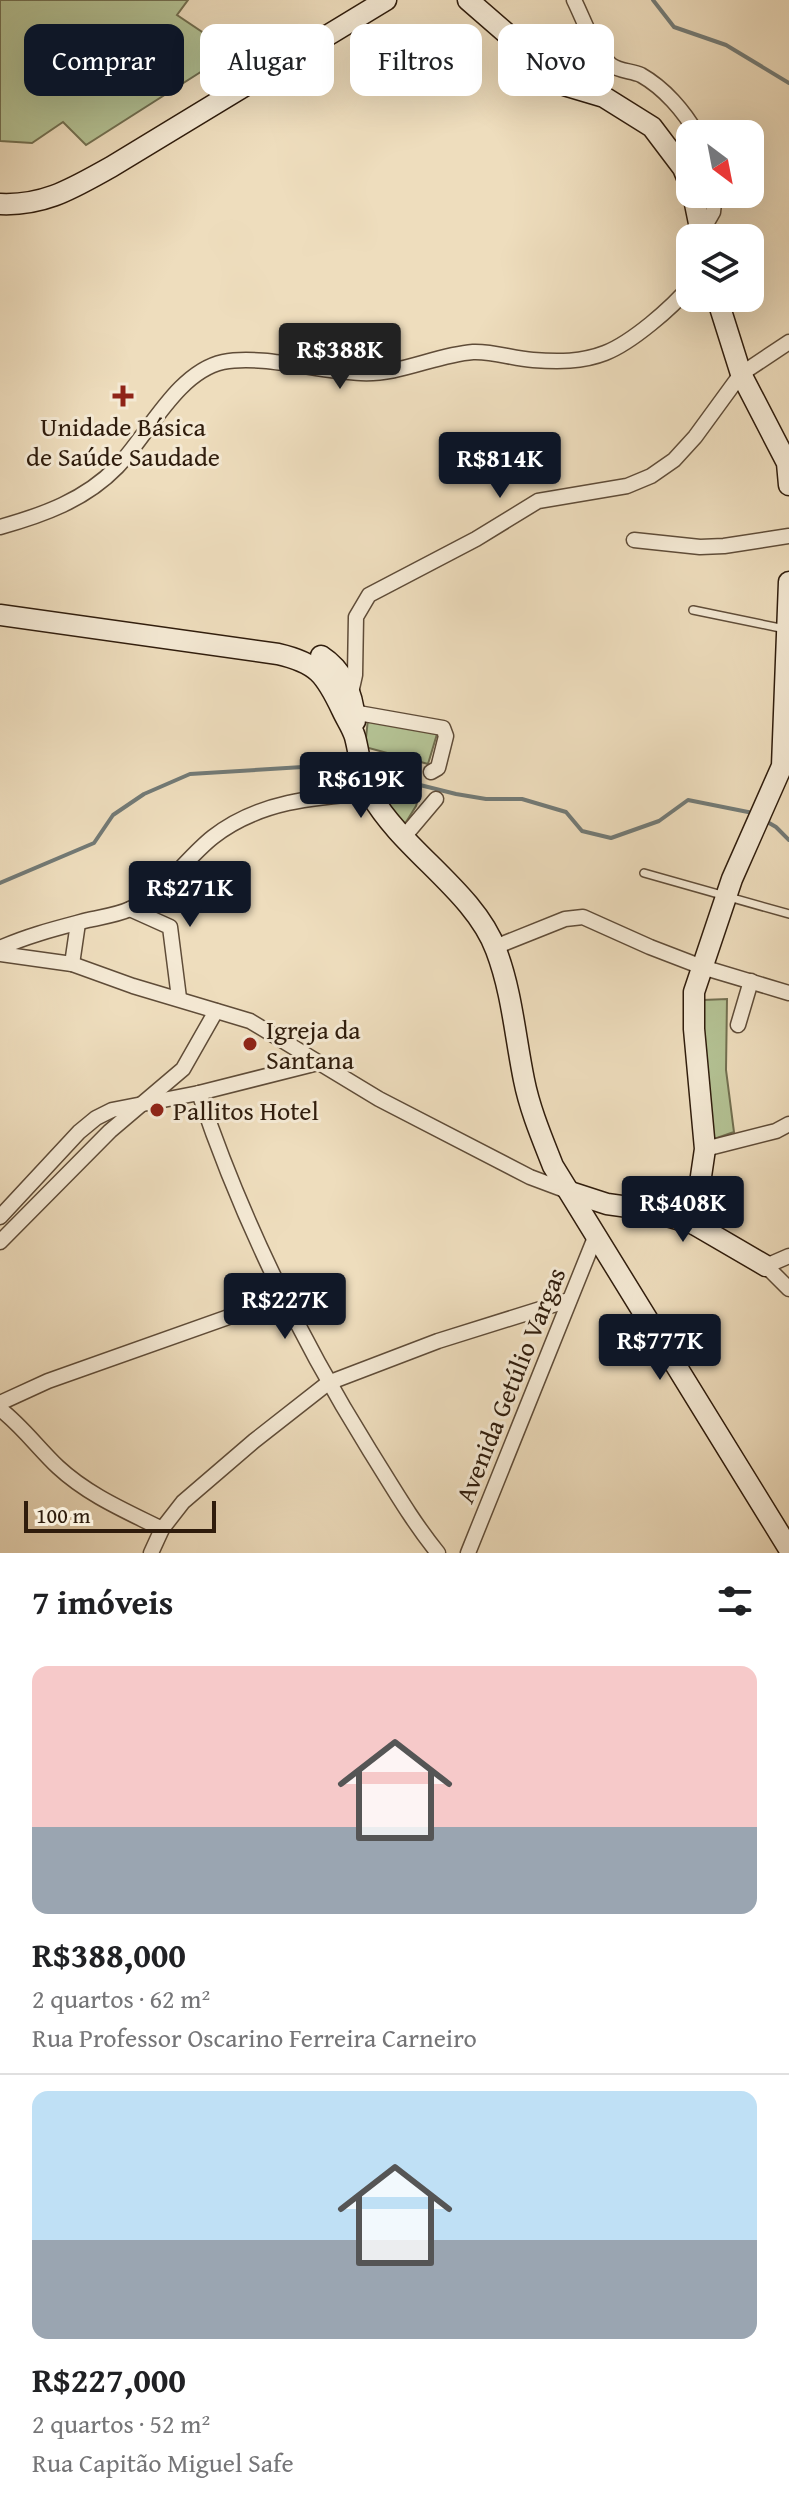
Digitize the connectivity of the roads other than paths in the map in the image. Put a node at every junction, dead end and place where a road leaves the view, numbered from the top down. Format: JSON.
{"nodes":[{"id":1,"x":386,"y":0,"type":"edge"},
{"id":2,"x":468,"y":0,"type":"edge"},
{"id":3,"x":574,"y":0,"type":"edge"},
{"id":4,"x":687,"y":120,"type":"edge"},
{"id":5,"x":676,"y":157,"type":"edge"},
{"id":6,"x":0,"y":204,"type":"edge"},
{"id":7,"x":676,"y":299,"type":"edge"},
{"id":8,"x":721,"y":312,"type":"edge"},
{"id":9,"x":789,"y":342,"type":"edge"},
{"id":10,"x":741,"y":374,"type":"junction"},
{"id":11,"x":788,"y":462,"type":"edge"},
{"id":12,"x":789,"y":485,"type":"edge"},
{"id":13,"x":0,"y":527,"type":"edge"},
{"id":14,"x":789,"y":536,"type":"edge"},
{"id":15,"x":634,"y":540,"type":"dead end"},
{"id":16,"x":789,"y":582,"type":"edge"},
{"id":17,"x":0,"y":601,"type":"edge"},
{"id":18,"x":693,"y":610,"type":"dead end"},
{"id":19,"x":0,"y":615,"type":"edge"},
{"id":20,"x":48,"y":616,"type":"junction"},
{"id":21,"x":787,"y":629,"type":"edge"},
{"id":22,"x":350,"y":712,"type":"junction"},
{"id":23,"x":785,"y":761,"type":"edge"},
{"id":24,"x":431,"y":772,"type":"dead end"},
{"id":25,"x":364,"y":776,"type":"junction"},
{"id":26,"x":436,"y":799,"type":"dead end"},
{"id":27,"x":403,"y":838,"type":"junction"},
{"id":28,"x":644,"y":873,"type":"dead end"},
{"id":29,"x":725,"y":898,"type":"junction"},
{"id":30,"x":130,"y":909,"type":"junction"},
{"id":31,"x":789,"y":914,"type":"edge"},
{"id":32,"x":78,"y":923,"type":"junction"},
{"id":33,"x":495,"y":947,"type":"junction"},
{"id":34,"x":0,"y":948,"type":"edge"},
{"id":35,"x":0,"y":954,"type":"edge"},
{"id":36,"x":72,"y":964,"type":"junction"},
{"id":37,"x":702,"y":967,"type":"junction"},
{"id":38,"x":751,"y":981,"type":"junction"},
{"id":39,"x":789,"y":993,"type":"edge"},
{"id":40,"x":179,"y":998,"type":"junction"},
{"id":41,"x":216,"y":1011,"type":"junction"},
{"id":42,"x":738,"y":1025,"type":"dead end"},
{"id":43,"x":318,"y":1063,"type":"junction"},
{"id":44,"x":199,"y":1093,"type":"junction"},
{"id":45,"x":143,"y":1103,"type":"junction"},
{"id":46,"x":789,"y":1124,"type":"edge"},
{"id":47,"x":705,"y":1149,"type":"junction"},
{"id":48,"x":570,"y":1192,"type":"junction"},
{"id":49,"x":607,"y":1204,"type":"junction"},
{"id":50,"x":0,"y":1217,"type":"edge"},
{"id":51,"x":694,"y":1224,"type":"junction"},
{"id":52,"x":596,"y":1235,"type":"junction"},
{"id":53,"x":1,"y":1239,"type":"edge"},
{"id":54,"x":789,"y":1256,"type":"edge"},
{"id":55,"x":766,"y":1266,"type":"junction"},
{"id":56,"x":789,"y":1289,"type":"edge"},
{"id":57,"x":285,"y":1297,"type":"junction"},
{"id":58,"x":569,"y":1300,"type":"junction"},
{"id":59,"x":328,"y":1383,"type":"junction"},
{"id":60,"x":0,"y":1406,"type":"edge"},
{"id":61,"x":162,"y":1529,"type":"junction"},
{"id":62,"x":789,"y":1549,"type":"edge"},
{"id":63,"x":151,"y":1553,"type":"edge"},
{"id":64,"x":438,"y":1553,"type":"edge"},
{"id":65,"x":468,"y":1553,"type":"edge"}],
"edges":[{"from":1,"to":6,"type":"street"},
{"from":2,"to":5,"type":"street"},
{"from":3,"to":4,"type":"street"},
{"from":7,"to":13,"type":"street"},
{"from":8,"to":10,"type":"street"},
{"from":9,"to":10,"type":"street"},
{"from":10,"to":11,"type":"street"},
{"from":10,"to":22,"type":"street"},
{"from":11,"to":12,"type":"street"},
{"from":14,"to":15,"type":"street"},
{"from":16,"to":21,"type":"street"},
{"from":17,"to":20,"type":"street"},
{"from":18,"to":21,"type":"lane"},
{"from":19,"to":20,"type":"street"},
{"from":20,"to":22,"type":"street"},
{"from":21,"to":23,"type":"street"},
{"from":22,"to":24,"type":"street"},
{"from":22,"to":25,"type":"street"},
{"from":23,"to":29,"type":"street"},
{"from":25,"to":27,"type":"street"},
{"from":25,"to":30,"type":"street"},
{"from":26,"to":27,"type":"street"},
{"from":27,"to":33,"type":"street"},
{"from":28,"to":29,"type":"lane"},
{"from":29,"to":31,"type":"lane"},
{"from":29,"to":37,"type":"street"},
{"from":30,"to":32,"type":"street"},
{"from":30,"to":40,"type":"street"},
{"from":32,"to":34,"type":"street"},
{"from":32,"to":36,"type":"street"},
{"from":33,"to":37,"type":"street"},
{"from":33,"to":48,"type":"street"},
{"from":35,"to":36,"type":"street"},
{"from":36,"to":40,"type":"street"},
{"from":37,"to":38,"type":"street"},
{"from":37,"to":47,"type":"street"},
{"from":38,"to":39,"type":"street"},
{"from":38,"to":42,"type":"street"},
{"from":40,"to":41,"type":"street"},
{"from":41,"to":43,"type":"street"},
{"from":41,"to":45,"type":"street"},
{"from":43,"to":44,"type":"street"},
{"from":43,"to":48,"type":"street"},
{"from":44,"to":45,"type":"street"},
{"from":44,"to":57,"type":"street"},
{"from":45,"to":50,"type":"street"},
{"from":45,"to":53,"type":"street"},
{"from":46,"to":47,"type":"street"},
{"from":47,"to":51,"type":"street"},
{"from":48,"to":49,"type":"street"},
{"from":48,"to":52,"type":"street"},
{"from":49,"to":51,"type":"street"},
{"from":49,"to":52,"type":"street"},
{"from":51,"to":55,"type":"street"},
{"from":52,"to":58,"type":"street","name":"Avenida Getúlio Vargas"},
{"from":52,"to":62,"type":"street"},
{"from":54,"to":55,"type":"street"},
{"from":55,"to":56,"type":"street"},
{"from":57,"to":59,"type":"street"},
{"from":57,"to":60,"type":"street"},
{"from":58,"to":59,"type":"street"},
{"from":58,"to":65,"type":"street","name":"Avenida Getúlio Vargas"},
{"from":59,"to":61,"type":"street"},
{"from":59,"to":64,"type":"street"},
{"from":60,"to":61,"type":"street"},
{"from":61,"to":63,"type":"street"}]}
